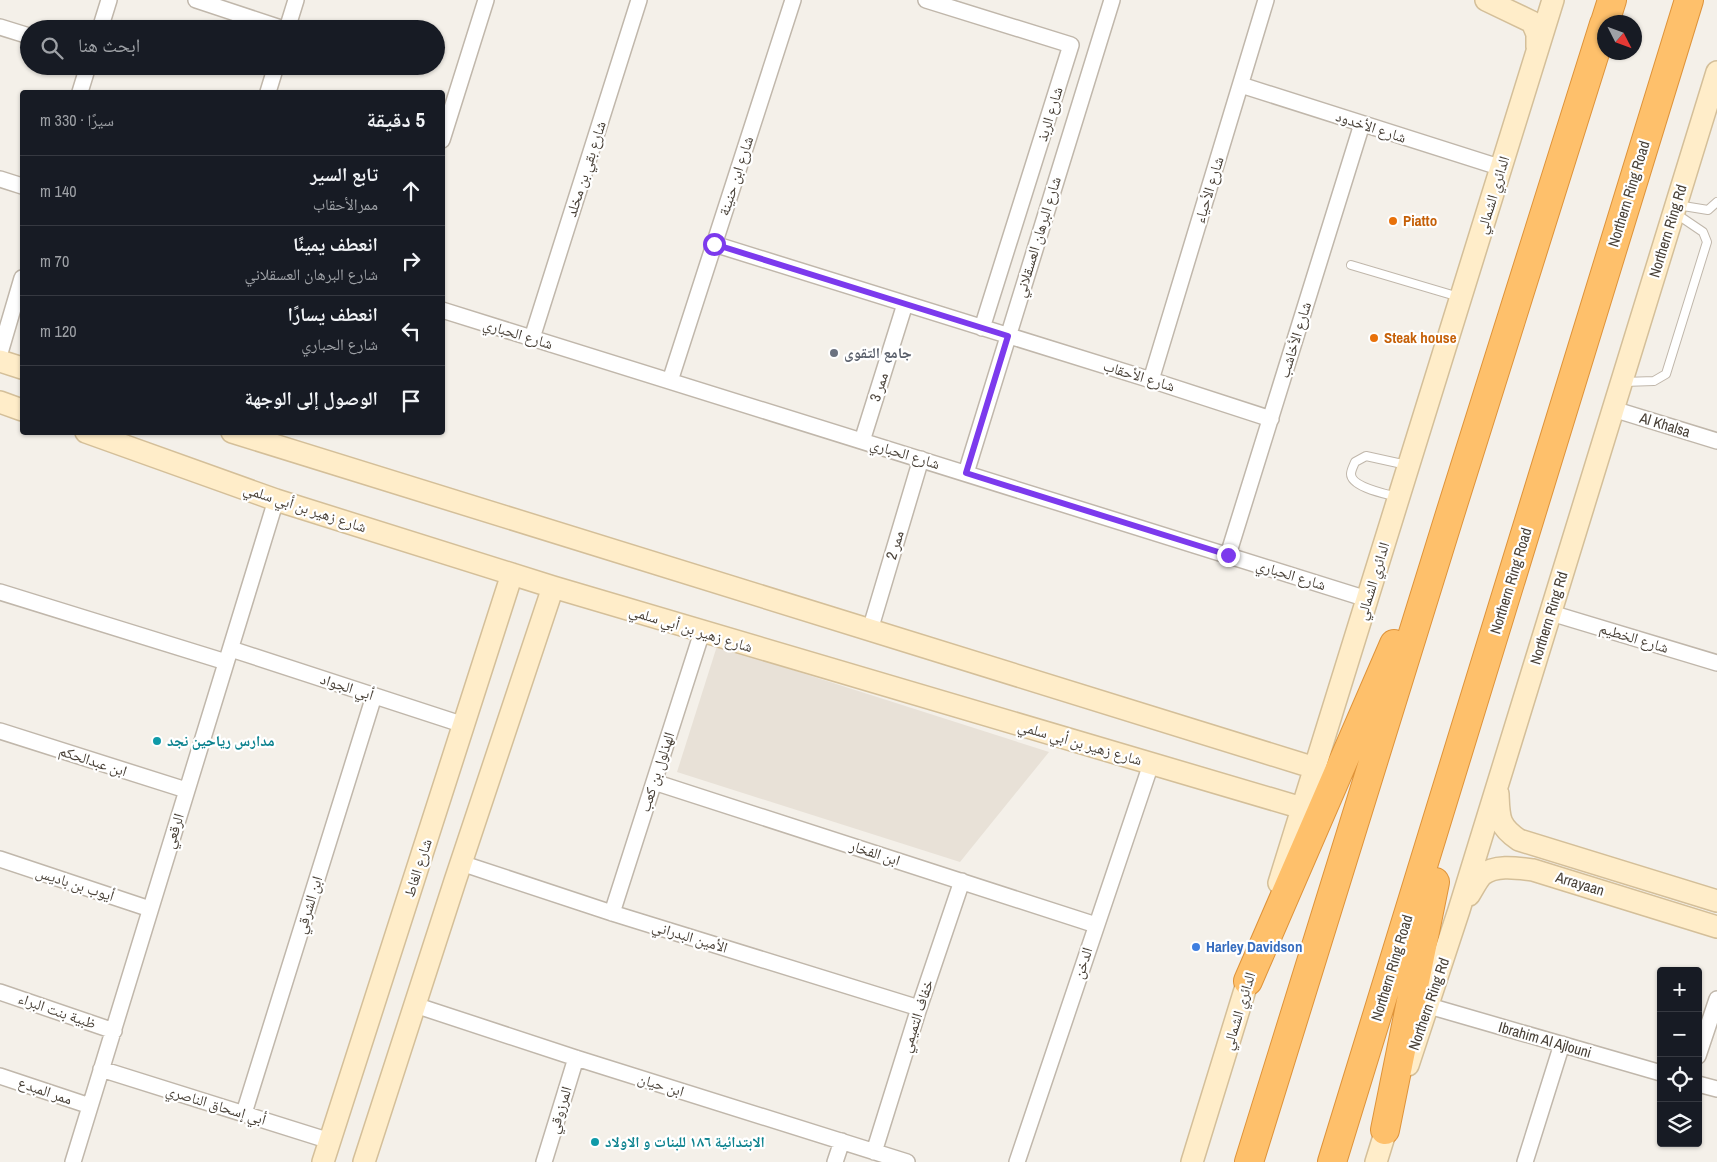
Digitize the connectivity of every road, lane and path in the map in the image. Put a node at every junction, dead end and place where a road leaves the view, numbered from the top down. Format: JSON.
{"nodes":[{"id":1,"x":108,"y":0,"type":"edge"},
{"id":2,"x":196,"y":0,"type":"edge"},
{"id":3,"x":296,"y":0,"type":"edge"},
{"id":4,"x":486,"y":0,"type":"edge"},
{"id":5,"x":639,"y":0,"type":"edge"},
{"id":6,"x":793,"y":0,"type":"edge"},
{"id":7,"x":926,"y":0,"type":"edge"},
{"id":8,"x":1112,"y":0,"type":"edge"},
{"id":9,"x":1266,"y":0,"type":"edge"},
{"id":10,"x":1553,"y":0,"type":"edge"},
{"id":11,"x":1612,"y":0,"type":"edge"},
{"id":12,"x":1689,"y":0,"type":"edge"},
{"id":13,"x":1499,"y":1,"type":"edge"},
{"id":14,"x":1607,"y":15,"type":"edge"},
{"id":15,"x":102,"y":20,"type":"edge"},
{"id":16,"x":257,"y":20,"type":"edge"},
{"id":17,"x":288,"y":20,"type":"edge"},
{"id":18,"x":0,"y":27,"type":"edge"},
{"id":19,"x":20,"y":33,"type":"edge"},
{"id":20,"x":1597,"y":48,"type":"edge"},
{"id":21,"x":1536,"y":55,"type":"junction"},
{"id":22,"x":1717,"y":72,"type":"edge"},
{"id":23,"x":85,"y":75,"type":"edge"},
{"id":24,"x":273,"y":75,"type":"edge"},
{"id":25,"x":1242,"y":85,"type":"junction"},
{"id":26,"x":81,"y":90,"type":"edge"},
{"id":27,"x":269,"y":90,"type":"edge"},
{"id":28,"x":1362,"y":124,"type":"junction"},
{"id":29,"x":445,"y":130,"type":"edge"},
{"id":30,"x":1502,"y":168,"type":"junction"},
{"id":31,"x":0,"y":179,"type":"edge"},
{"id":32,"x":20,"y":185,"type":"edge"},
{"id":33,"x":1717,"y":202,"type":"edge"},
{"id":34,"x":1675,"y":209,"type":"junction"},
{"id":35,"x":714,"y":244,"type":"junction"},
{"id":36,"x":1351,"y":265,"type":"dead end"},
{"id":37,"x":20,"y":285,"type":"edge"},
{"id":38,"x":1461,"y":298,"type":"junction"},
{"id":39,"x":905,"y":304,"type":"junction"},
{"id":40,"x":445,"y":311,"type":"edge"},
{"id":41,"x":982,"y":328,"type":"junction"},
{"id":42,"x":1008,"y":336,"type":"junction"},
{"id":43,"x":532,"y":338,"type":"junction"},
{"id":44,"x":0,"y":353,"type":"edge"},
{"id":45,"x":0,"y":361,"type":"edge"},
{"id":46,"x":20,"y":367,"type":"edge"},
{"id":47,"x":1151,"y":380,"type":"junction"},
{"id":48,"x":670,"y":381,"type":"junction"},
{"id":49,"x":1622,"y":382,"type":"junction"},
{"id":50,"x":0,"y":402,"type":"edge"},
{"id":51,"x":20,"y":409,"type":"edge"},
{"id":52,"x":1614,"y":409,"type":"junction"},
{"id":53,"x":1271,"y":419,"type":"junction"},
{"id":54,"x":94,"y":435,"type":"edge"},
{"id":55,"x":242,"y":435,"type":"edge"},
{"id":56,"x":862,"y":441,"type":"junction"},
{"id":57,"x":1717,"y":441,"type":"edge"},
{"id":58,"x":921,"y":459,"type":"junction"},
{"id":59,"x":1409,"y":466,"type":"junction"},
{"id":60,"x":966,"y":473,"type":"junction"},
{"id":61,"x":1399,"y":498,"type":"junction"},
{"id":62,"x":276,"y":500,"type":"junction"},
{"id":63,"x":1450,"y":514,"type":"junction"},
{"id":64,"x":1228,"y":555,"type":"junction"},
{"id":65,"x":512,"y":574,"type":"junction"},
{"id":66,"x":553,"y":587,"type":"junction"},
{"id":67,"x":0,"y":592,"type":"edge"},
{"id":68,"x":1367,"y":599,"type":"junction"},
{"id":69,"x":1552,"y":613,"type":"junction"},
{"id":70,"x":870,"y":630,"type":"junction"},
{"id":71,"x":702,"y":632,"type":"junction"},
{"id":72,"x":229,"y":656,"type":"junction"},
{"id":73,"x":1717,"y":664,"type":"edge"},
{"id":74,"x":374,"y":696,"type":"junction"},
{"id":75,"x":464,"y":725,"type":"junction"},
{"id":76,"x":1466,"y":730,"type":"junction"},
{"id":77,"x":0,"y":731,"type":"edge"},
{"id":78,"x":1151,"y":764,"type":"junction"},
{"id":79,"x":1315,"y":768,"type":"junction"},
{"id":80,"x":654,"y":782,"type":"junction"},
{"id":81,"x":1497,"y":783,"type":"junction"},
{"id":82,"x":186,"y":790,"type":"junction"},
{"id":83,"x":1302,"y":808,"type":"junction"},
{"id":84,"x":1526,"y":842,"type":"junction"},
{"id":85,"x":0,"y":860,"type":"edge"},
{"id":86,"x":460,"y":863,"type":"junction"},
{"id":87,"x":1518,"y":868,"type":"junction"},
{"id":88,"x":962,"y":881,"type":"junction"},
{"id":89,"x":1717,"y":901,"type":"edge"},
{"id":90,"x":150,"y":909,"type":"junction"},
{"id":91,"x":1459,"y":910,"type":"junction"},
{"id":92,"x":612,"y":912,"type":"junction"},
{"id":93,"x":1096,"y":925,"type":"junction"},
{"id":94,"x":1717,"y":927,"type":"edge"},
{"id":95,"x":1248,"y":981,"type":"junction"},
{"id":96,"x":0,"y":992,"type":"edge"},
{"id":97,"x":1717,"y":999,"type":"edge"},
{"id":98,"x":415,"y":1004,"type":"junction"},
{"id":99,"x":1429,"y":1006,"type":"junction"},
{"id":100,"x":919,"y":1008,"type":"junction"},
{"id":101,"x":114,"y":1031,"type":"junction"},
{"id":102,"x":1562,"y":1044,"type":"junction"},
{"id":103,"x":1702,"y":1044,"type":"edge"},
{"id":104,"x":576,"y":1058,"type":"junction"},
{"id":105,"x":101,"y":1069,"type":"junction"},
{"id":106,"x":1657,"y":1072,"type":"edge"},
{"id":107,"x":0,"y":1076,"type":"edge"},
{"id":108,"x":1702,"y":1085,"type":"edge"},
{"id":109,"x":1717,"y":1090,"type":"edge"},
{"id":110,"x":90,"y":1106,"type":"junction"},
{"id":111,"x":244,"y":1114,"type":"junction"},
{"id":112,"x":1385,"y":1130,"type":"junction"},
{"id":113,"x":330,"y":1141,"type":"junction"},
{"id":114,"x":842,"y":1141,"type":"junction"},
{"id":115,"x":874,"y":1152,"type":"junction"},
{"id":116,"x":73,"y":1162,"type":"edge"},
{"id":117,"x":323,"y":1162,"type":"edge"},
{"id":118,"x":364,"y":1162,"type":"edge"},
{"id":119,"x":544,"y":1162,"type":"edge"},
{"id":120,"x":835,"y":1162,"type":"edge"},
{"id":121,"x":907,"y":1162,"type":"edge"},
{"id":122,"x":1017,"y":1162,"type":"edge"},
{"id":123,"x":1192,"y":1162,"type":"edge"},
{"id":124,"x":1249,"y":1162,"type":"edge"},
{"id":125,"x":1332,"y":1162,"type":"edge"},
{"id":126,"x":1376,"y":1162,"type":"edge"},
{"id":127,"x":1525,"y":1162,"type":"edge"}],
"edges":[{"from":1,"to":15,"type":"street"},
{"from":2,"to":16,"type":"street"},
{"from":3,"to":17,"type":"street"},
{"from":4,"to":29,"type":"street"},
{"from":5,"to":43,"type":"street","name":"شارع بقي بن مخلد"},
{"from":6,"to":35,"type":"street","name":"شارع ابن حنينة"},
{"from":7,"to":41,"type":"street","name":"شارع الربذ"},
{"from":8,"to":42,"type":"street","name":"شارع البرهان العسقلاني"},
{"from":9,"to":25,"type":"street","name":"شارع الأحياء"},
{"from":10,"to":21,"type":"street","name":"الدائري الشمالي"},
{"from":11,"to":14,"type":"highway"},
{"from":12,"to":76,"type":"highway","name":"Northern Ring Road"},
{"from":13,"to":21,"type":"street"},
{"from":18,"to":19,"type":"street"},
{"from":20,"to":63,"type":"highway"},
{"from":21,"to":30,"type":"street","name":"الدائري الشمالي"},
{"from":22,"to":34,"type":"street","name":"Northern Ring Rd"},
{"from":23,"to":26,"type":"street"},
{"from":24,"to":27,"type":"street"},
{"from":25,"to":28,"type":"street","name":"شارع الأخدود"},
{"from":25,"to":47,"type":"street","name":"شارع الأحياء"},
{"from":28,"to":30,"type":"street","name":"شارع الأخدود"},
{"from":28,"to":53,"type":"street","name":"شارع الأخاشب"},
{"from":30,"to":38,"type":"street","name":"الدائري الشمالي"},
{"from":31,"to":32,"type":"street"},
{"from":33,"to":34,"type":"lane"},
{"from":34,"to":49,"type":"street","name":"Northern Ring Rd"},
{"from":34,"to":49,"type":"lane"},
{"from":35,"to":39,"type":"street","name":"شارع الأحقاب"},
{"from":35,"to":48,"type":"street","name":"شارع ابن حنينة"},
{"from":36,"to":38,"type":"lane"},
{"from":37,"to":44,"type":"street"},
{"from":38,"to":59,"type":"street","name":"الدائري الشمالي"},
{"from":39,"to":41,"type":"street","name":"شارع الأحقاب"},
{"from":39,"to":56,"type":"street","name":"ممر 3"},
{"from":40,"to":43,"type":"street","name":"شارع الحباري"},
{"from":41,"to":42,"type":"street","name":"شارع الأحقاب"},
{"from":42,"to":47,"type":"street","name":"شارع الأحقاب"},
{"from":42,"to":60,"type":"street","name":"شارع البرهان العسقلاني"},
{"from":43,"to":48,"type":"street","name":"شارع الحباري"},
{"from":45,"to":46,"type":"street"},
{"from":47,"to":53,"type":"street","name":"شارع الأحقاب"},
{"from":48,"to":56,"type":"street","name":"شارع الحباري"},
{"from":49,"to":52,"type":"street","name":"Northern Ring Rd"},
{"from":50,"to":51,"type":"street"},
{"from":52,"to":57,"type":"street","name":"Al Khalsa"},
{"from":52,"to":69,"type":"street","name":"Northern Ring Rd"},
{"from":53,"to":64,"type":"street","name":"شارع الأخاشب"},
{"from":54,"to":62,"type":"street","name":"شارع زهير بن أبي سلمي"},
{"from":55,"to":70,"type":"street"},
{"from":56,"to":58,"type":"street","name":"شارع الحباري"},
{"from":58,"to":60,"type":"street","name":"شارع الحباري"},
{"from":58,"to":70,"type":"street","name":"ممر 2"},
{"from":59,"to":61,"type":"street","name":"الدائري الشمالي"},
{"from":59,"to":61,"type":"lane"},
{"from":60,"to":64,"type":"street","name":"شارع الحباري"},
{"from":61,"to":68,"type":"street","name":"الدائري الشمالي"},
{"from":62,"to":65,"type":"street","name":"شارع زهير بن أبي سلمي"},
{"from":62,"to":72,"type":"street","name":"الرقعي"},
{"from":63,"to":95,"type":"highway"},
{"from":63,"to":124,"type":"highway"},
{"from":64,"to":68,"type":"street","name":"شارع الحباري"},
{"from":65,"to":66,"type":"street","name":"شارع زهير بن أبي سلمي"},
{"from":65,"to":75,"type":"street","name":"شارع الغاط"},
{"from":66,"to":71,"type":"street","name":"شارع زهير بن أبي سلمي"},
{"from":66,"to":86,"type":"street"},
{"from":67,"to":72,"type":"street","name":"أبي الجواد"},
{"from":68,"to":79,"type":"street","name":"الدائري الشمالي"},
{"from":69,"to":73,"type":"street","name":"شارع الخطيم"},
{"from":69,"to":81,"type":"street","name":"Northern Ring Rd"},
{"from":70,"to":79,"type":"street"},
{"from":71,"to":78,"type":"street","name":"شارع زهير بن أبي سلمي"},
{"from":71,"to":80,"type":"street","name":"الهذلول بن كعب"},
{"from":72,"to":74,"type":"street","name":"أبي الجواد"},
{"from":72,"to":82,"type":"street","name":"الرقعي"},
{"from":74,"to":75,"type":"street","name":"أبي الجواد"},
{"from":74,"to":111,"type":"street","name":"ابن الشرقي"},
{"from":75,"to":113,"type":"street","name":"شارع الغاط"},
{"from":76,"to":112,"type":"highway"},
{"from":76,"to":125,"type":"highway","name":"Northern Ring Road"},
{"from":77,"to":82,"type":"street","name":"ابن عبدالحكم"},
{"from":78,"to":83,"type":"street","name":"شارع زهير بن أبي سلمي"},
{"from":78,"to":93,"type":"street","name":"الدخن"},
{"from":79,"to":83,"type":"street","name":"الدائري الشمالي"},
{"from":80,"to":88,"type":"street","name":"ابن الفخار"},
{"from":80,"to":92,"type":"street","name":"الهذلول بن كعب"},
{"from":81,"to":84,"type":"street","name":"Arrayaan"},
{"from":81,"to":91,"type":"street","name":"Northern Ring Rd"},
{"from":82,"to":90,"type":"street","name":"الرقعي"},
{"from":83,"to":95,"type":"street","name":"الدائري الشمالي"},
{"from":84,"to":87,"type":"street"},
{"from":84,"to":89,"type":"street","name":"Arrayaan"},
{"from":85,"to":90,"type":"street","name":"أيوب بن باديس"},
{"from":86,"to":92,"type":"street","name":"الأمين البدراني"},
{"from":86,"to":98,"type":"street"},
{"from":87,"to":91,"type":"street","name":"Arrayaan"},
{"from":87,"to":94,"type":"street","name":"Arrayaan"},
{"from":88,"to":93,"type":"street","name":"ابن الفخار"},
{"from":88,"to":100,"type":"street","name":"خفاف التميمي"},
{"from":90,"to":101,"type":"street","name":"الرقعي"},
{"from":91,"to":99,"type":"street","name":"Northern Ring Rd"},
{"from":92,"to":100,"type":"street","name":"الأمين البدراني"},
{"from":93,"to":122,"type":"street","name":"الدخن"},
{"from":95,"to":123,"type":"street","name":"الدائري الشمالي"},
{"from":96,"to":101,"type":"street","name":"ظبية بنت البراء"},
{"from":97,"to":103,"type":"street"},
{"from":98,"to":104,"type":"street","name":"ابن حيان"},
{"from":98,"to":118,"type":"street"},
{"from":99,"to":102,"type":"street","name":"Ibrahim Al Ajlouni"},
{"from":99,"to":112,"type":"street","name":"Northern Ring Rd"},
{"from":100,"to":115,"type":"street","name":"خفاف التميمي"},
{"from":101,"to":105,"type":"street","name":"الرقعي"},
{"from":102,"to":106,"type":"street","name":"Ibrahim Al Ajlouni"},
{"from":102,"to":127,"type":"street"},
{"from":104,"to":114,"type":"street","name":"ابن حيان"},
{"from":104,"to":119,"type":"street","name":"المرزوقي"},
{"from":105,"to":110,"type":"street","name":"الرقعي"},
{"from":105,"to":111,"type":"street","name":"أبي إسحاق الناصري"},
{"from":107,"to":110,"type":"street","name":"ممر المبدع"},
{"from":108,"to":109,"type":"street"},
{"from":110,"to":116,"type":"street","name":"الرقعي"},
{"from":111,"to":113,"type":"street","name":"أبي إسحاق الناصري"},
{"from":112,"to":126,"type":"street","name":"Northern Ring Rd"},
{"from":113,"to":117,"type":"street","name":"شارع الغاط"},
{"from":114,"to":115,"type":"street","name":"ابن حيان"},
{"from":114,"to":120,"type":"street"},
{"from":115,"to":121,"type":"street","name":"ابن حيان"}]}
